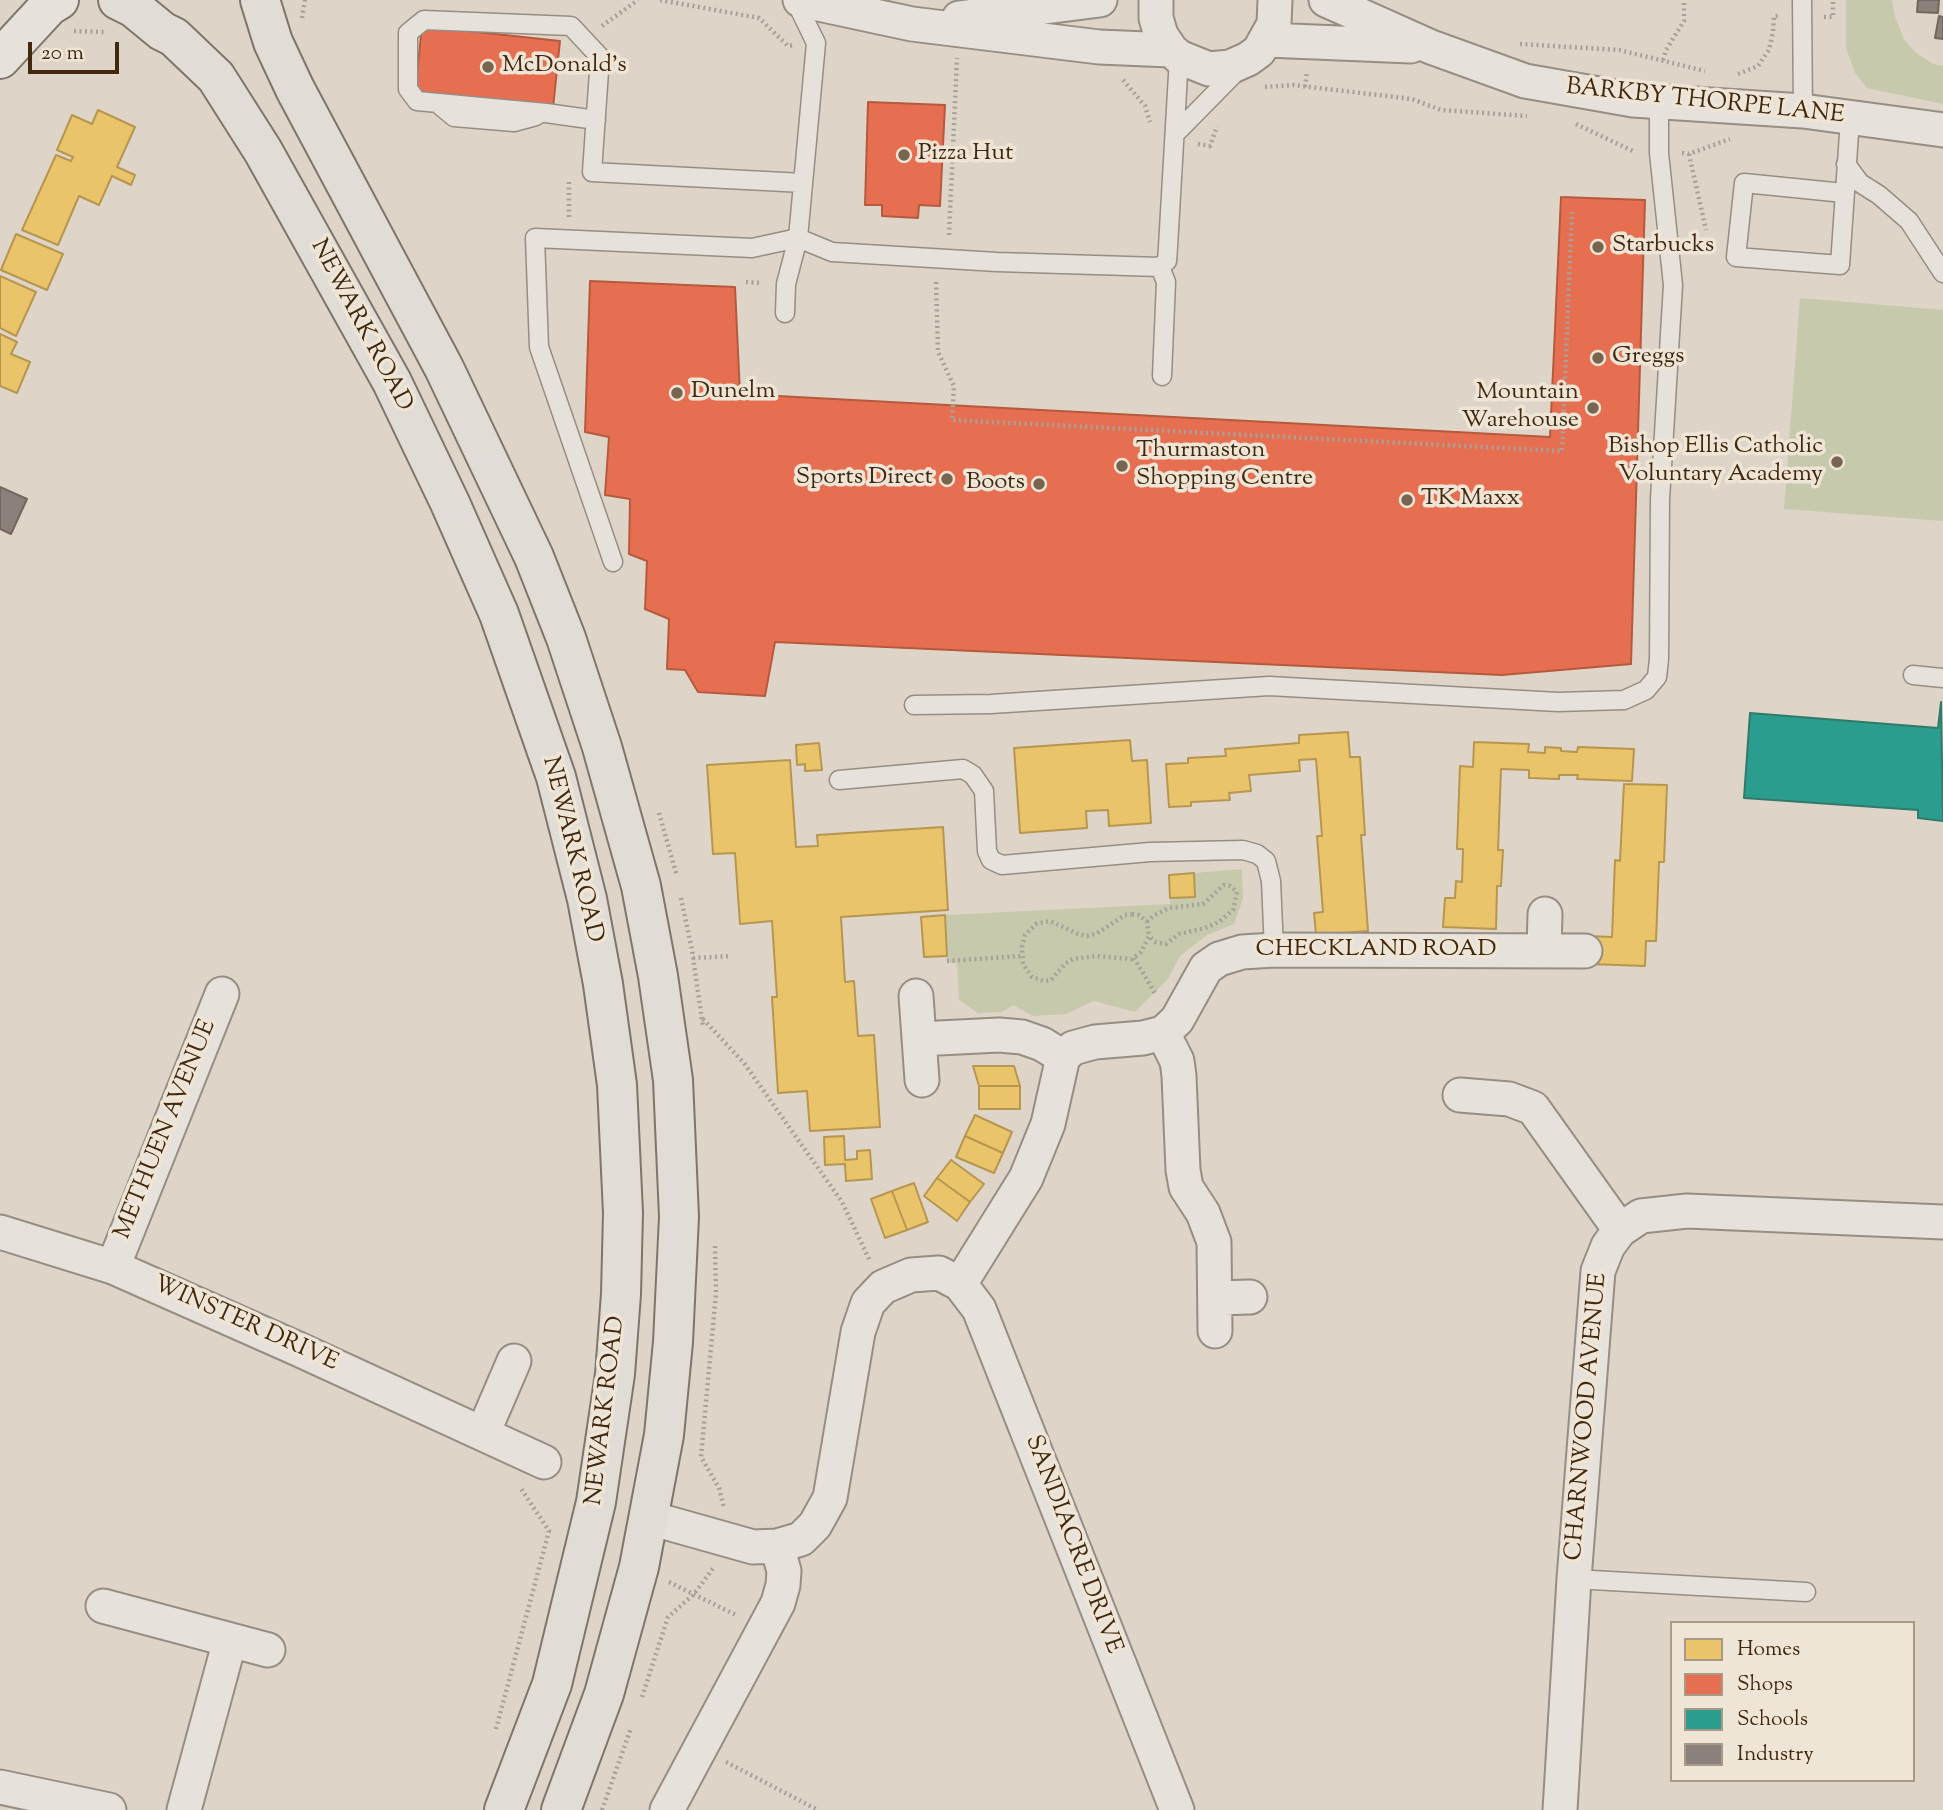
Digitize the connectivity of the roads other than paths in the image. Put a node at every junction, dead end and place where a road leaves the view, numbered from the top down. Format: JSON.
{"nodes":[{"id":1,"x":59,"y":0,"type":"edge"},
{"id":2,"x":118,"y":0,"type":"edge"},
{"id":3,"x":260,"y":0,"type":"edge"},
{"id":4,"x":797,"y":0,"type":"edge"},
{"id":5,"x":1100,"y":0,"type":"edge"},
{"id":6,"x":1156,"y":0,"type":"edge"},
{"id":7,"x":1275,"y":0,"type":"edge"},
{"id":8,"x":1326,"y":0,"type":"edge"},
{"id":9,"x":1802,"y":9,"type":"edge"},
{"id":10,"x":912,"y":24,"type":"junction"},
{"id":11,"x":1431,"y":47,"type":"junction"},
{"id":12,"x":1258,"y":50,"type":"junction"},
{"id":13,"x":1175,"y":53,"type":"junction"},
{"id":14,"x":0,"y":59,"type":"edge"},
{"id":15,"x":1659,"y":101,"type":"junction"},
{"id":16,"x":1803,"y":111,"type":"junction"},
{"id":17,"x":1850,"y":119,"type":"junction"},
{"id":18,"x":596,"y":120,"type":"junction"},
{"id":19,"x":1943,"y":130,"type":"edge"},
{"id":20,"x":1176,"y":133,"type":"junction"},
{"id":21,"x":1846,"y":164,"type":"junction"},
{"id":22,"x":803,"y":183,"type":"junction"},
{"id":23,"x":1844,"y":193,"type":"junction"},
{"id":24,"x":798,"y":238,"type":"junction"},
{"id":25,"x":1160,"y":267,"type":"junction"},
{"id":26,"x":1943,"y":273,"type":"edge"},
{"id":27,"x":785,"y":313,"type":"dead end"},
{"id":28,"x":1162,"y":376,"type":"dead end"},
{"id":29,"x":613,"y":562,"type":"dead end"},
{"id":30,"x":1913,"y":675,"type":"dead end"},
{"id":31,"x":1943,"y":678,"type":"edge"},
{"id":32,"x":914,"y":705,"type":"dead end"},
{"id":33,"x":839,"y":780,"type":"dead end"},
{"id":34,"x":1545,"y":914,"type":"dead end"},
{"id":35,"x":1274,"y":950,"type":"junction"},
{"id":36,"x":1544,"y":951,"type":"junction"},
{"id":37,"x":1585,"y":951,"type":"dead end"},
{"id":38,"x":222,"y":994,"type":"dead end"},
{"id":39,"x":916,"y":996,"type":"dead end"},
{"id":40,"x":1170,"y":1026,"type":"junction"},
{"id":41,"x":919,"y":1039,"type":"junction"},
{"id":42,"x":1063,"y":1057,"type":"junction"},
{"id":43,"x":922,"y":1080,"type":"dead end"},
{"id":44,"x":1460,"y":1096,"type":"dead end"},
{"id":45,"x":1943,"y":1222,"type":"edge"},
{"id":46,"x":1620,"y":1230,"type":"junction"},
{"id":47,"x":0,"y":1232,"type":"edge"},
{"id":48,"x":113,"y":1267,"type":"junction"},
{"id":49,"x":960,"y":1284,"type":"junction"},
{"id":50,"x":1250,"y":1297,"type":"dead end"},
{"id":51,"x":1216,"y":1298,"type":"junction"},
{"id":52,"x":1215,"y":1331,"type":"dead end"},
{"id":53,"x":514,"y":1361,"type":"dead end"},
{"id":54,"x":483,"y":1433,"type":"junction"},
{"id":55,"x":544,"y":1462,"type":"dead end"},
{"id":56,"x":650,"y":1518,"type":"junction"},
{"id":57,"x":777,"y":1546,"type":"junction"},
{"id":58,"x":1574,"y":1579,"type":"junction"},
{"id":59,"x":1805,"y":1592,"type":"dead end"},
{"id":60,"x":103,"y":1606,"type":"dead end"},
{"id":61,"x":230,"y":1640,"type":"junction"},
{"id":62,"x":268,"y":1650,"type":"dead end"},
{"id":63,"x":0,"y":1787,"type":"edge"},
{"id":64,"x":109,"y":1810,"type":"edge"},
{"id":65,"x":184,"y":1810,"type":"edge"},
{"id":66,"x":504,"y":1810,"type":"edge"},
{"id":67,"x":561,"y":1810,"type":"edge"},
{"id":68,"x":667,"y":1810,"type":"edge"},
{"id":69,"x":1177,"y":1810,"type":"edge"},
{"id":70,"x":1559,"y":1810,"type":"edge"}],
"edges":[{"from":1,"to":14,"type":"street"},
{"from":2,"to":66,"type":"highway","name":"NEWARK ROAD"},
{"from":3,"to":56,"type":"highway"},
{"from":4,"to":10,"type":"street","name":"BARKBY THORPE LANE"},
{"from":4,"to":22,"type":"lane"},
{"from":5,"to":10,"type":"street","name":"BARKBY THORPE LANE"},
{"from":6,"to":13,"type":"street"},
{"from":7,"to":12,"type":"street"},
{"from":8,"to":11,"type":"street","name":"BARKBY THORPE LANE"},
{"from":9,"to":16,"type":"lane"},
{"from":10,"to":13,"type":"street","name":"BARKBY THORPE LANE"},
{"from":11,"to":12,"type":"street","name":"BARKBY THORPE LANE"},
{"from":11,"to":15,"type":"street","name":"BARKBY THORPE LANE"},
{"from":12,"to":13,"type":"street","name":"BARKBY THORPE LANE"},
{"from":12,"to":20,"type":"lane"},
{"from":13,"to":20,"type":"lane"},
{"from":15,"to":16,"type":"street","name":"BARKBY THORPE LANE"},
{"from":15,"to":32,"type":"lane"},
{"from":16,"to":17,"type":"street","name":"BARKBY THORPE LANE"},
{"from":17,"to":19,"type":"street","name":"BARKBY THORPE LANE"},
{"from":17,"to":21,"type":"lane"},
{"from":18,"to":18,"type":"lane"},
{"from":18,"to":22,"type":"lane"},
{"from":20,"to":25,"type":"lane"},
{"from":21,"to":23,"type":"lane"},
{"from":21,"to":26,"type":"lane"},
{"from":22,"to":24,"type":"lane"},
{"from":23,"to":23,"type":"lane"},
{"from":24,"to":25,"type":"lane"},
{"from":24,"to":27,"type":"lane"},
{"from":24,"to":29,"type":"lane"},
{"from":25,"to":28,"type":"lane"},
{"from":30,"to":31,"type":"lane"},
{"from":33,"to":35,"type":"lane"},
{"from":34,"to":36,"type":"street"},
{"from":35,"to":36,"type":"street","name":"CHECKLAND ROAD"},
{"from":35,"to":40,"type":"street","name":"CHECKLAND ROAD"},
{"from":36,"to":37,"type":"street","name":"CHECKLAND ROAD"},
{"from":38,"to":48,"type":"street","name":"METHUEN AVENUE"},
{"from":39,"to":41,"type":"street"},
{"from":40,"to":42,"type":"street"},
{"from":40,"to":51,"type":"street"},
{"from":41,"to":42,"type":"street"},
{"from":41,"to":43,"type":"street"},
{"from":42,"to":49,"type":"street"},
{"from":44,"to":46,"type":"street"},
{"from":45,"to":46,"type":"street"},
{"from":46,"to":58,"type":"street","name":"CHARNWOOD AVENUE"},
{"from":47,"to":48,"type":"street","name":"WINSTER DRIVE"},
{"from":48,"to":54,"type":"street","name":"WINSTER DRIVE"},
{"from":49,"to":57,"type":"street"},
{"from":49,"to":69,"type":"street","name":"SANDIACRE DRIVE"},
{"from":50,"to":51,"type":"street"},
{"from":51,"to":52,"type":"street"},
{"from":53,"to":54,"type":"street"},
{"from":54,"to":55,"type":"street","name":"WINSTER DRIVE"},
{"from":56,"to":57,"type":"street"},
{"from":56,"to":67,"type":"highway"},
{"from":57,"to":68,"type":"street"},
{"from":58,"to":59,"type":"lane"},
{"from":58,"to":70,"type":"street","name":"CHARNWOOD AVENUE"},
{"from":60,"to":61,"type":"street"},
{"from":61,"to":62,"type":"street"},
{"from":61,"to":65,"type":"street"},
{"from":63,"to":64,"type":"street"}]}
